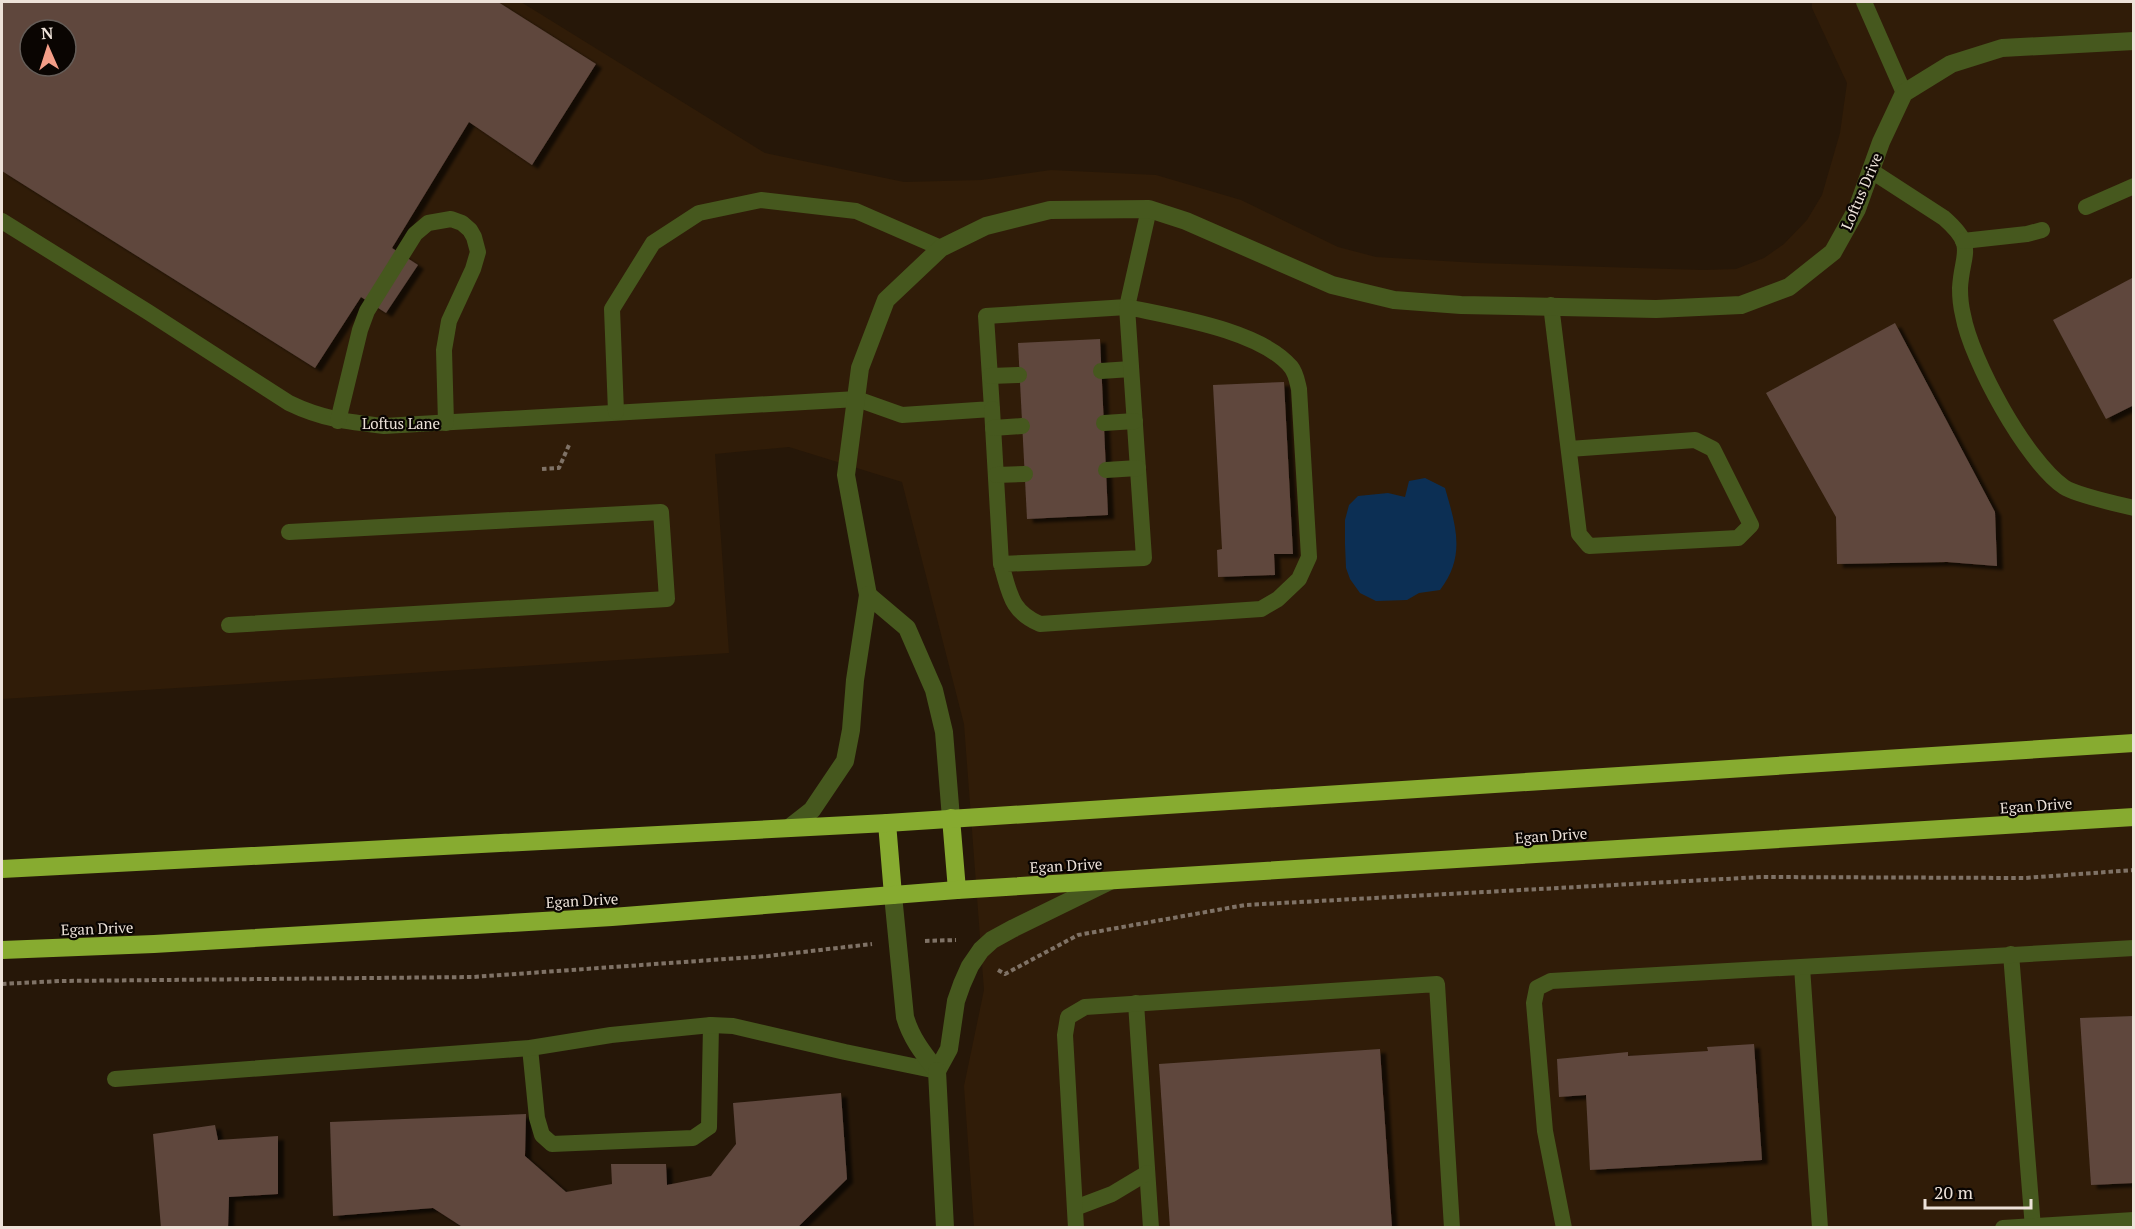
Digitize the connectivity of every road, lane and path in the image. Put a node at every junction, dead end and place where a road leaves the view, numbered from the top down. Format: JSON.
{"nodes":[{"id":1,"x":1864,"y":2,"type":"edge"},
{"id":2,"x":2133,"y":41,"type":"edge"},
{"id":3,"x":1905,"y":93,"type":"junction"},
{"id":4,"x":1870,"y":170,"type":"junction"},
{"id":5,"x":2133,"y":186,"type":"edge"},
{"id":6,"x":2086,"y":207,"type":"dead end"},
{"id":7,"x":1149,"y":209,"type":"junction"},
{"id":8,"x":2,"y":221,"type":"edge"},
{"id":9,"x":2042,"y":230,"type":"dead end"},
{"id":10,"x":1964,"y":241,"type":"junction"},
{"id":11,"x":941,"y":248,"type":"junction"},
{"id":12,"x":1551,"y":305,"type":"junction"},
{"id":13,"x":1127,"y":307,"type":"junction"},
{"id":14,"x":1131,"y":369,"type":"junction"},
{"id":15,"x":1101,"y":371,"type":"dead end"},
{"id":16,"x":1019,"y":375,"type":"dead end"},
{"id":17,"x":990,"y":376,"type":"junction"},
{"id":18,"x":856,"y":399,"type":"junction"},
{"id":19,"x":992,"y":409,"type":"junction"},
{"id":20,"x":616,"y":412,"type":"junction"},
{"id":21,"x":338,"y":421,"type":"junction"},
{"id":22,"x":1135,"y":422,"type":"junction"},
{"id":23,"x":446,"y":423,"type":"junction"},
{"id":24,"x":1104,"y":423,"type":"dead end"},
{"id":25,"x":1022,"y":426,"type":"dead end"},
{"id":26,"x":993,"y":428,"type":"junction"},
{"id":27,"x":569,"y":445,"type":"dead end"},
{"id":28,"x":1569,"y":449,"type":"junction"},
{"id":29,"x":1138,"y":468,"type":"junction"},
{"id":30,"x":542,"y":469,"type":"dead end"},
{"id":31,"x":1106,"y":470,"type":"dead end"},
{"id":32,"x":1025,"y":474,"type":"dead end"},
{"id":33,"x":996,"y":475,"type":"junction"},
{"id":34,"x":2133,"y":508,"type":"edge"},
{"id":35,"x":289,"y":532,"type":"dead end"},
{"id":36,"x":1001,"y":564,"type":"junction"},
{"id":37,"x":868,"y":595,"type":"junction"},
{"id":38,"x":229,"y":624,"type":"dead end"},
{"id":39,"x":2133,"y":743,"type":"edge"},
{"id":40,"x":2133,"y":817,"type":"edge"},
{"id":41,"x":951,"y":818,"type":"junction"},
{"id":42,"x":887,"y":823,"type":"junction"},
{"id":43,"x":789,"y":828,"type":"junction"},
{"id":44,"x":2,"y":868,"type":"edge"},
{"id":45,"x":1110,"y":880,"type":"junction"},
{"id":46,"x":957,"y":890,"type":"junction"},
{"id":47,"x":893,"y":895,"type":"junction"},
{"id":48,"x":2133,"y":948,"type":"edge"},
{"id":49,"x":2,"y":950,"type":"edge"},
{"id":50,"x":2011,"y":954,"type":"junction"},
{"id":51,"x":1802,"y":967,"type":"junction"},
{"id":52,"x":1137,"y":1003,"type":"junction"},
{"id":53,"x":711,"y":1026,"type":"junction"},
{"id":54,"x":531,"y":1048,"type":"junction"},
{"id":55,"x":937,"y":1071,"type":"junction"},
{"id":56,"x":115,"y":1079,"type":"dead end"},
{"id":57,"x":1147,"y":1173,"type":"junction"},
{"id":58,"x":1075,"y":1208,"type":"junction"},
{"id":59,"x":2133,"y":1220,"type":"edge"},
{"id":60,"x":945,"y":1227,"type":"edge"},
{"id":61,"x":1076,"y":1227,"type":"edge"},
{"id":62,"x":1151,"y":1227,"type":"edge"},
{"id":63,"x":1452,"y":1227,"type":"edge"},
{"id":64,"x":1564,"y":1227,"type":"edge"},
{"id":65,"x":1820,"y":1227,"type":"edge"},
{"id":66,"x":2003,"y":1227,"type":"edge"},
{"id":67,"x":2032,"y":1227,"type":"edge"}],
"edges":[{"from":1,"to":3,"type":"lane"},
{"from":2,"to":3,"type":"street"},
{"from":3,"to":4,"type":"street","name":"Loftus Drive"},
{"from":4,"to":10,"type":"lane"},
{"from":4,"to":12,"type":"street","name":"Loftus Drive"},
{"from":5,"to":6,"type":"lane"},
{"from":7,"to":11,"type":"street","name":"Loftus Drive"},
{"from":7,"to":12,"type":"street","name":"Loftus Drive"},
{"from":7,"to":13,"type":"lane"},
{"from":8,"to":21,"type":"lane","name":"Loftus Lane"},
{"from":9,"to":10,"type":"lane"},
{"from":10,"to":34,"type":"lane"},
{"from":11,"to":18,"type":"street","name":"Loftus Drive"},
{"from":11,"to":20,"type":"lane"},
{"from":12,"to":28,"type":"lane"},
{"from":13,"to":14,"type":"lane"},
{"from":13,"to":17,"type":"lane"},
{"from":13,"to":36,"type":"lane"},
{"from":14,"to":15,"type":"lane"},
{"from":14,"to":22,"type":"lane"},
{"from":16,"to":17,"type":"lane"},
{"from":17,"to":19,"type":"lane"},
{"from":18,"to":19,"type":"lane"},
{"from":18,"to":20,"type":"lane","name":"Loftus Lane"},
{"from":18,"to":37,"type":"street","name":"Loftus Drive"},
{"from":19,"to":26,"type":"lane"},
{"from":20,"to":23,"type":"lane","name":"Loftus Lane"},
{"from":21,"to":23,"type":"lane","name":"Loftus Lane"},
{"from":21,"to":23,"type":"lane"},
{"from":22,"to":24,"type":"lane"},
{"from":22,"to":29,"type":"lane"},
{"from":25,"to":26,"type":"lane"},
{"from":26,"to":33,"type":"lane"},
{"from":27,"to":30,"type":"path"},
{"from":28,"to":28,"type":"lane"},
{"from":29,"to":31,"type":"lane"},
{"from":29,"to":36,"type":"lane"},
{"from":32,"to":33,"type":"lane"},
{"from":33,"to":36,"type":"lane"},
{"from":35,"to":38,"type":"lane"},
{"from":37,"to":41,"type":"street"},
{"from":37,"to":43,"type":"street","name":"Loftus Drive"},
{"from":39,"to":41,"type":"highway"},
{"from":40,"to":45,"type":"highway","name":"Egan Drive"},
{"from":41,"to":42,"type":"highway"},
{"from":41,"to":46,"type":"highway"},
{"from":42,"to":43,"type":"highway"},
{"from":42,"to":47,"type":"highway"},
{"from":43,"to":44,"type":"highway"},
{"from":45,"to":46,"type":"highway","name":"Egan Drive"},
{"from":45,"to":55,"type":"street"},
{"from":46,"to":47,"type":"highway","name":"Egan Drive"},
{"from":47,"to":49,"type":"highway","name":"Egan Drive"},
{"from":47,"to":55,"type":"street"},
{"from":48,"to":50,"type":"lane"},
{"from":50,"to":51,"type":"lane"},
{"from":50,"to":67,"type":"lane"},
{"from":51,"to":64,"type":"lane"},
{"from":51,"to":65,"type":"lane"},
{"from":52,"to":57,"type":"lane"},
{"from":52,"to":58,"type":"lane"},
{"from":52,"to":63,"type":"lane"},
{"from":53,"to":54,"type":"lane"},
{"from":53,"to":54,"type":"lane"},
{"from":53,"to":55,"type":"lane"},
{"from":54,"to":56,"type":"lane"},
{"from":55,"to":60,"type":"street"},
{"from":57,"to":58,"type":"lane"},
{"from":57,"to":62,"type":"lane"},
{"from":58,"to":61,"type":"lane"},
{"from":59,"to":67,"type":"lane"},
{"from":66,"to":67,"type":"lane"}]}
